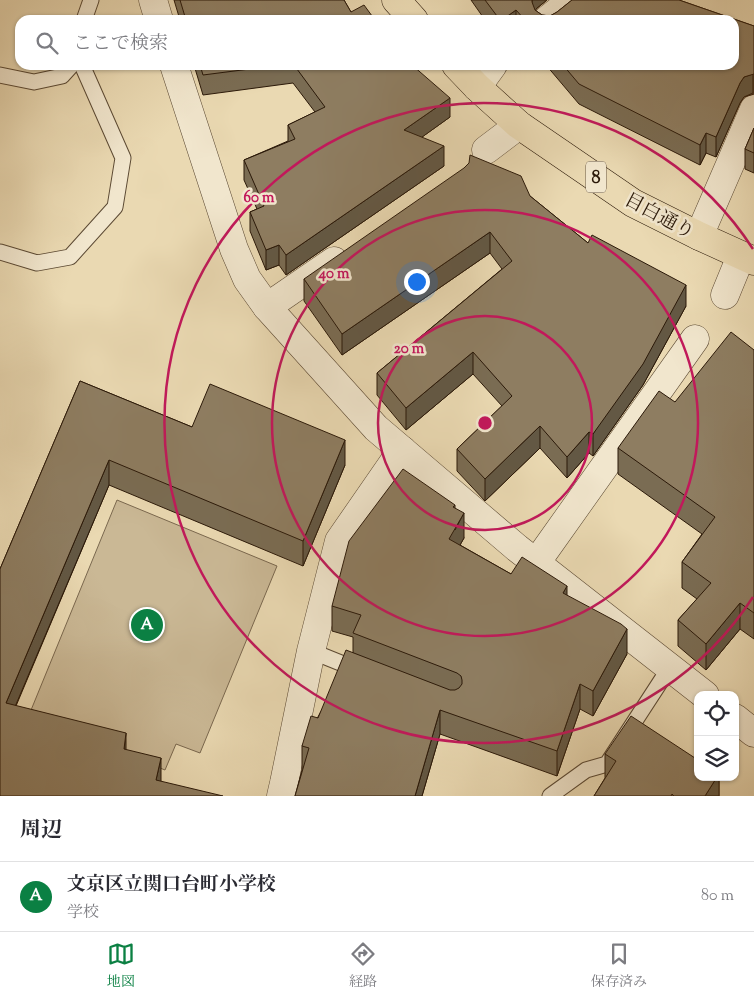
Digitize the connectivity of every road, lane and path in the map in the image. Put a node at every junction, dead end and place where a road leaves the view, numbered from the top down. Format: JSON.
{"nodes":[{"id":1,"x":91,"y":0,"type":"edge"},
{"id":2,"x":153,"y":0,"type":"edge"},
{"id":3,"x":396,"y":0,"type":"edge"},
{"id":4,"x":572,"y":0,"type":"edge"},
{"id":5,"x":86,"y":15,"type":"edge"},
{"id":6,"x":158,"y":15,"type":"edge"},
{"id":7,"x":410,"y":15,"type":"edge"},
{"id":8,"x":553,"y":15,"type":"edge"},
{"id":9,"x":67,"y":70,"type":"edge"},
{"id":10,"x":84,"y":70,"type":"edge"},
{"id":11,"x":176,"y":70,"type":"edge"},
{"id":12,"x":461,"y":70,"type":"edge"},
{"id":13,"x":489,"y":70,"type":"edge"},
{"id":14,"x":0,"y":75,"type":"edge"},
{"id":15,"x":477,"y":87,"type":"junction"},
{"id":16,"x":754,"y":109,"type":"edge"},
{"id":17,"x":519,"y":125,"type":"junction"},
{"id":18,"x":486,"y":150,"type":"dead end"},
{"id":19,"x":699,"y":236,"type":"junction"},
{"id":20,"x":357,"y":245,"type":"edge"},
{"id":21,"x":0,"y":252,"type":"edge"},
{"id":22,"x":748,"y":258,"type":"edge"},
{"id":23,"x":725,"y":295,"type":"dead end"},
{"id":24,"x":267,"y":307,"type":"junction"},
{"id":25,"x":695,"y":339,"type":"dead end"},
{"id":26,"x":402,"y":450,"type":"junction"},
{"id":27,"x":536,"y":563,"type":"junction"},
{"id":28,"x":311,"y":651,"type":"junction"},
{"id":29,"x":670,"y":667,"type":"junction"},
{"id":30,"x":373,"y":675,"type":"edge"},
{"id":31,"x":700,"y":691,"type":"edge"},
{"id":32,"x":739,"y":721,"type":"edge"},
{"id":33,"x":754,"y":733,"type":"edge"},
{"id":34,"x":281,"y":796,"type":"edge"},
{"id":35,"x":550,"y":796,"type":"edge"}],
"edges":[{"from":1,"to":5,"type":"lane"},
{"from":2,"to":6,"type":"street"},
{"from":3,"to":7,"type":"main road"},
{"from":4,"to":8,"type":"street"},
{"from":9,"to":14,"type":"lane"},
{"from":10,"to":21,"type":"lane"},
{"from":11,"to":24,"type":"street"},
{"from":12,"to":15,"type":"main road","name":"目白通り","number":"8"},
{"from":13,"to":15,"type":"street"},
{"from":15,"to":17,"type":"main road","name":"目白通り","number":"8"},
{"from":16,"to":19,"type":"street"},
{"from":17,"to":18,"type":"street"},
{"from":17,"to":19,"type":"main road","name":"目白通り","number":"8"},
{"from":19,"to":22,"type":"main road","name":"目白通り","number":"8"},
{"from":20,"to":24,"type":"street"},
{"from":22,"to":23,"type":"street"},
{"from":24,"to":26,"type":"street"},
{"from":25,"to":27,"type":"street"},
{"from":26,"to":27,"type":"street"},
{"from":26,"to":28,"type":"street"},
{"from":27,"to":29,"type":"street"},
{"from":28,"to":30,"type":"lane"},
{"from":28,"to":34,"type":"street"},
{"from":29,"to":31,"type":"street"},
{"from":29,"to":35,"type":"lane"},
{"from":32,"to":33,"type":"street"}]}
